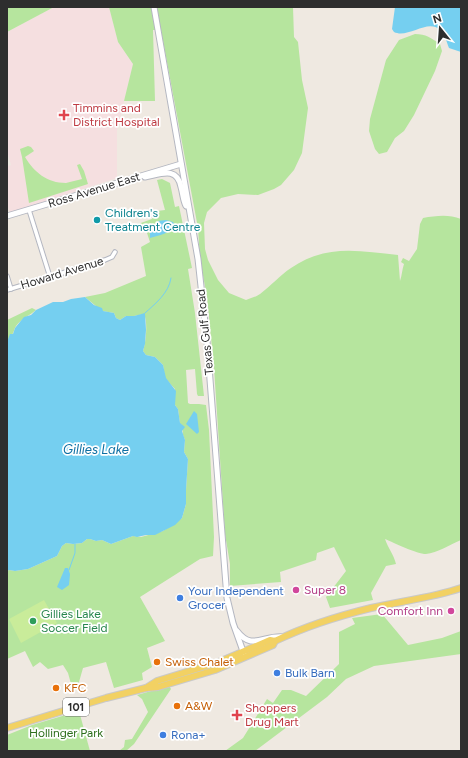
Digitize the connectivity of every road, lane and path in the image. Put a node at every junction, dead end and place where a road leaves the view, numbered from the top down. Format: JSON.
{"nodes":[{"id":1,"x":154,"y":7,"type":"edge"},
{"id":2,"x":181,"y":164,"type":"junction"},
{"id":3,"x":134,"y":178,"type":"junction"},
{"id":4,"x":29,"y":210,"type":"junction"},
{"id":5,"x":190,"y":214,"type":"junction"},
{"id":6,"x":7,"y":216,"type":"edge"},
{"id":7,"x":115,"y":252,"type":"dead end"},
{"id":8,"x":7,"y":276,"type":"edge"},
{"id":9,"x":50,"y":277,"type":"junction"},
{"id":10,"x":9,"y":290,"type":"edge"},
{"id":11,"x":461,"y":588,"type":"edge"},
{"id":12,"x":235,"y":629,"type":"junction"},
{"id":13,"x":283,"y":637,"type":"junction"},
{"id":14,"x":245,"y":655,"type":"junction"},
{"id":15,"x":7,"y":728,"type":"edge"}],
"edges":[{"from":1,"to":2,"type":"main road","name":"Texas Gulf Road"},
{"from":2,"to":3,"type":"main road","name":"Ross Avenue East"},
{"from":2,"to":5,"type":"main road","name":"Texas Gulf Road"},
{"from":3,"to":4,"type":"main road","name":"Ross Avenue East"},
{"from":3,"to":5,"type":"main road"},
{"from":4,"to":6,"type":"main road","name":"Ross Avenue East"},
{"from":4,"to":9,"type":"street"},
{"from":5,"to":12,"type":"main road","name":"Texas Gulf Road"},
{"from":7,"to":9,"type":"street","name":"Howard Avenue"},
{"from":8,"to":10,"type":"street"},
{"from":9,"to":10,"type":"street","name":"Howard Avenue"},
{"from":11,"to":13,"type":"main road","number":"101"},
{"from":12,"to":13,"type":"main road"},
{"from":12,"to":14,"type":"main road","name":"Texas Gulf Road"},
{"from":13,"to":14,"type":"main road","number":"101"},
{"from":14,"to":15,"type":"main road","number":"101"}]}
